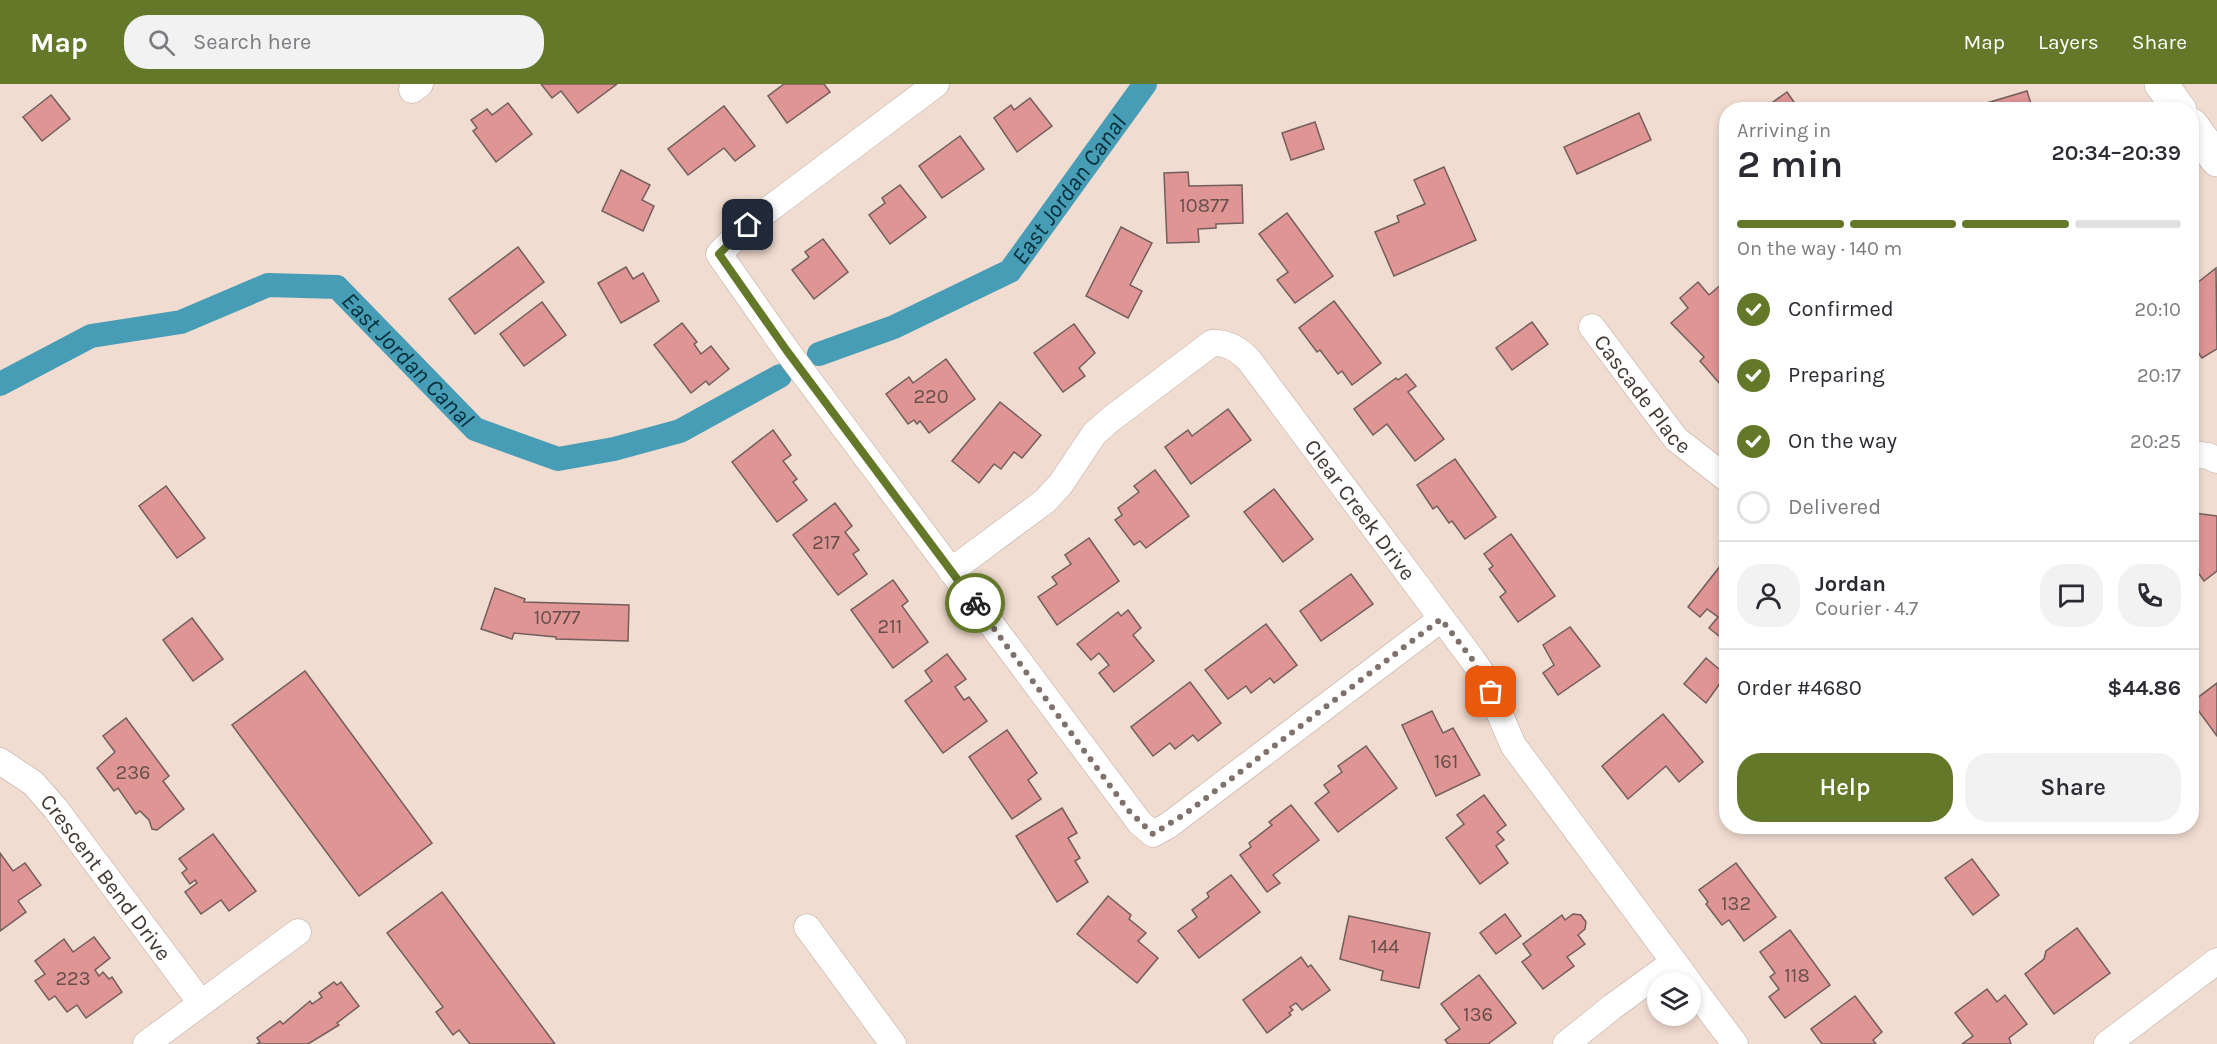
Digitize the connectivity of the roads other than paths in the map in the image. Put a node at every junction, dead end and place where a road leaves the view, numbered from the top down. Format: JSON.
{"nodes":[{"id":1,"x":936,"y":84,"type":"edge"},
{"id":2,"x":2161,"y":84,"type":"edge"},
{"id":3,"x":2174,"y":102,"type":"edge"},
{"id":4,"x":2199,"y":135,"type":"edge"},
{"id":5,"x":2217,"y":160,"type":"edge"},
{"id":6,"x":1592,"y":327,"type":"dead end"},
{"id":7,"x":2199,"y":455,"type":"edge"},
{"id":8,"x":2217,"y":460,"type":"edge"},
{"id":9,"x":1719,"y":473,"type":"edge"},
{"id":10,"x":951,"y":571,"type":"junction"},
{"id":11,"x":1441,"y":619,"type":"junction"},
{"id":12,"x":0,"y":761,"type":"edge"},
{"id":13,"x":807,"y":927,"type":"dead end"},
{"id":14,"x":298,"y":932,"type":"dead end"},
{"id":15,"x":2217,"y":961,"type":"edge"},
{"id":16,"x":1674,"y":962,"type":"junction"},
{"id":17,"x":1682,"y":972,"type":"edge"},
{"id":18,"x":1701,"y":998,"type":"edge"},
{"id":19,"x":201,"y":1003,"type":"junction"},
{"id":20,"x":146,"y":1044,"type":"edge"},
{"id":21,"x":893,"y":1044,"type":"edge"},
{"id":22,"x":1566,"y":1044,"type":"edge"},
{"id":23,"x":1735,"y":1044,"type":"edge"},
{"id":24,"x":2107,"y":1044,"type":"edge"}],
"edges":[{"from":1,"to":10,"type":"street"},
{"from":2,"to":3,"type":"street"},
{"from":4,"to":5,"type":"street"},
{"from":6,"to":9,"type":"street","name":"Cascade Place"},
{"from":7,"to":8,"type":"street"},
{"from":10,"to":11,"type":"street"},
{"from":10,"to":11,"type":"street","name":"Clear Creek Drive"},
{"from":11,"to":16,"type":"street","name":"Clear Creek Drive"},
{"from":12,"to":19,"type":"street","name":"Crescent Bend Drive"},
{"from":13,"to":21,"type":"street"},
{"from":14,"to":19,"type":"street"},
{"from":15,"to":24,"type":"street"},
{"from":16,"to":17,"type":"street","name":"Clear Creek Drive"},
{"from":16,"to":22,"type":"street"},
{"from":18,"to":23,"type":"street","name":"Clear Creek Drive"},
{"from":19,"to":20,"type":"street"}]}
